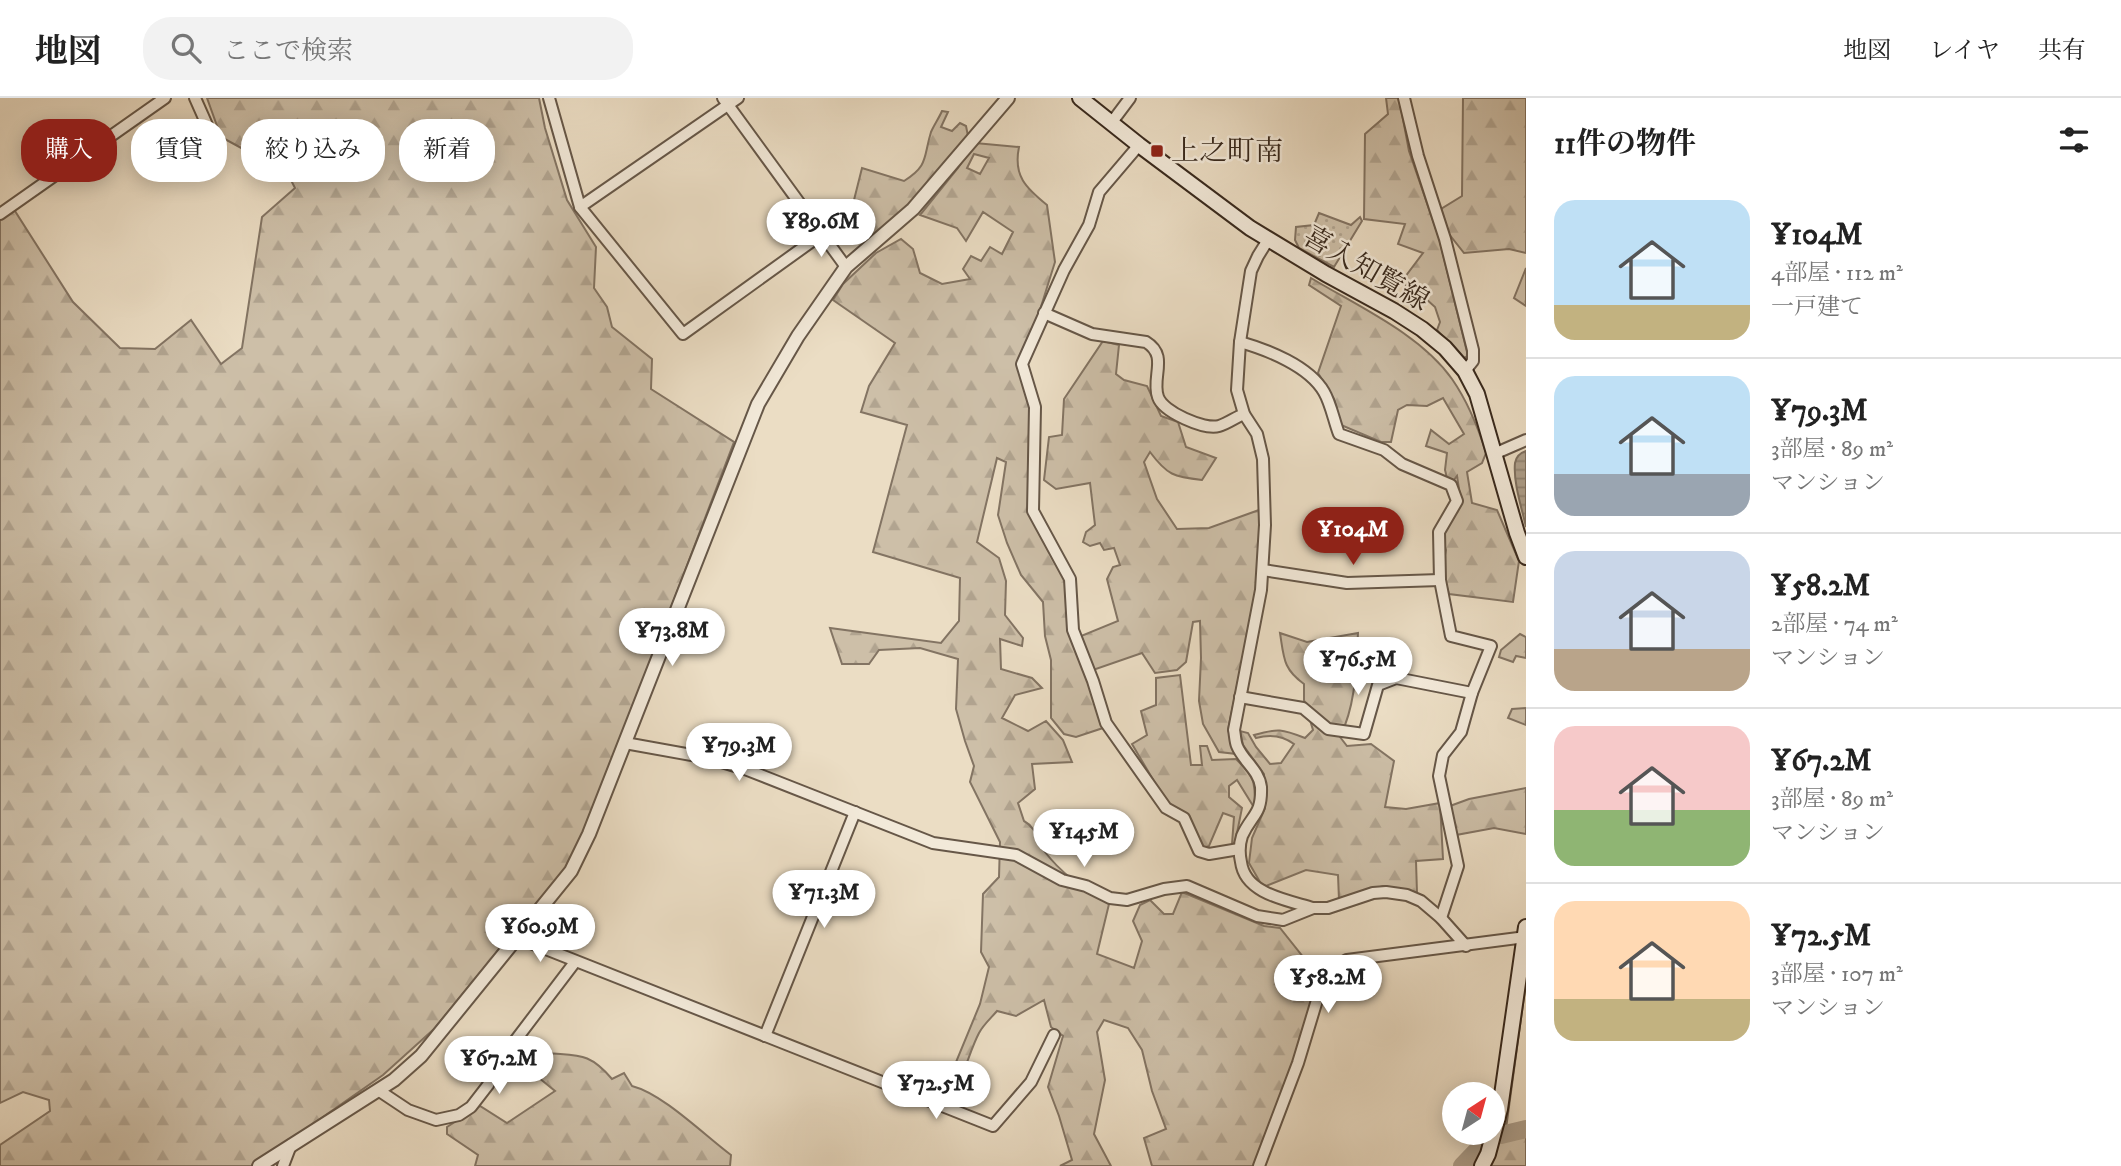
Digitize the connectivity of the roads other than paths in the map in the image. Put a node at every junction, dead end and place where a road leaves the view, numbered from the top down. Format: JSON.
{"nodes":[{"id":1,"x":165,"y":98,"type":"edge"},
{"id":2,"x":195,"y":98,"type":"edge"},
{"id":3,"x":549,"y":98,"type":"edge"},
{"id":4,"x":738,"y":98,"type":"edge"},
{"id":5,"x":1008,"y":98,"type":"edge"},
{"id":6,"x":1080,"y":98,"type":"edge"},
{"id":7,"x":1130,"y":98,"type":"edge"},
{"id":8,"x":1404,"y":98,"type":"edge"},
{"id":9,"x":725,"y":102,"type":"edge"},
{"id":10,"x":204,"y":119,"type":"edge"},
{"id":11,"x":1112,"y":122,"type":"junction"},
{"id":12,"x":1139,"y":145,"type":"junction"},
{"id":13,"x":580,"y":207,"type":"junction"},
{"id":14,"x":0,"y":214,"type":"edge"},
{"id":15,"x":822,"y":234,"type":"junction"},
{"id":16,"x":1268,"y":240,"type":"junction"},
{"id":17,"x":846,"y":267,"type":"junction"},
{"id":18,"x":1044,"y":313,"type":"junction"},
{"id":19,"x":1240,"y":342,"type":"junction"},
{"id":20,"x":1465,"y":371,"type":"junction"},
{"id":21,"x":1244,"y":414,"type":"junction"},
{"id":22,"x":1526,"y":440,"type":"edge"},
{"id":23,"x":1494,"y":454,"type":"junction"},
{"id":24,"x":1526,"y":557,"type":"edge"},
{"id":25,"x":1264,"y":570,"type":"junction"},
{"id":26,"x":1440,"y":580,"type":"junction"},
{"id":27,"x":1472,"y":693,"type":"junction"},
{"id":28,"x":1240,"y":697,"type":"junction"},
{"id":29,"x":625,"y":743,"type":"junction"},
{"id":30,"x":855,"y":812,"type":"junction"},
{"id":31,"x":1239,"y":849,"type":"junction"},
{"id":32,"x":1313,"y":908,"type":"junction"},
{"id":33,"x":1441,"y":918,"type":"junction"},
{"id":34,"x":1525,"y":934,"type":"edge"},
{"id":35,"x":517,"y":938,"type":"junction"},
{"id":36,"x":1466,"y":946,"type":"junction"},
{"id":37,"x":575,"y":962,"type":"junction"},
{"id":38,"x":1054,"y":1035,"type":"dead end"},
{"id":39,"x":765,"y":1036,"type":"junction"},
{"id":40,"x":378,"y":1090,"type":"junction"},
{"id":41,"x":291,"y":1145,"type":"junction"},
{"id":42,"x":259,"y":1166,"type":"edge"},
{"id":43,"x":283,"y":1166,"type":"edge"},
{"id":44,"x":1259,"y":1166,"type":"edge"},
{"id":45,"x":1482,"y":1166,"type":"edge"}],
"edges":[{"from":1,"to":14,"type":"street"},
{"from":2,"to":10,"type":"street"},
{"from":3,"to":13,"type":"street"},
{"from":4,"to":9,"type":"street"},
{"from":5,"to":17,"type":"street"},
{"from":6,"to":11,"type":"main road","name":"喜入知覧線"},
{"from":7,"to":11,"type":"street"},
{"from":8,"to":20,"type":"street"},
{"from":9,"to":13,"type":"street"},
{"from":9,"to":15,"type":"street"},
{"from":11,"to":12,"type":"main road","name":"喜入知覧線"},
{"from":12,"to":16,"type":"main road","name":"喜入知覧線"},
{"from":12,"to":18,"type":"street"},
{"from":13,"to":15,"type":"street"},
{"from":15,"to":17,"type":"street"},
{"from":16,"to":19,"type":"street"},
{"from":16,"to":20,"type":"main road","name":"喜入知覧線"},
{"from":17,"to":29,"type":"street"},
{"from":18,"to":21,"type":"street"},
{"from":18,"to":31,"type":"street"},
{"from":19,"to":21,"type":"street"},
{"from":19,"to":26,"type":"street"},
{"from":20,"to":23,"type":"main road","name":"喜入知覧線"},
{"from":21,"to":25,"type":"street"},
{"from":22,"to":23,"type":"street"},
{"from":23,"to":24,"type":"main road","name":"喜入知覧線"},
{"from":25,"to":26,"type":"street"},
{"from":25,"to":28,"type":"street"},
{"from":26,"to":27,"type":"street"},
{"from":27,"to":28,"type":"street"},
{"from":27,"to":33,"type":"street"},
{"from":28,"to":31,"type":"street"},
{"from":29,"to":30,"type":"street"},
{"from":29,"to":35,"type":"street"},
{"from":30,"to":32,"type":"street"},
{"from":30,"to":39,"type":"street"},
{"from":31,"to":32,"type":"street"},
{"from":32,"to":33,"type":"street"},
{"from":33,"to":36,"type":"street"},
{"from":34,"to":36,"type":"street"},
{"from":34,"to":45,"type":"main road"},
{"from":35,"to":37,"type":"street"},
{"from":35,"to":40,"type":"street"},
{"from":36,"to":44,"type":"street"},
{"from":37,"to":39,"type":"street"},
{"from":37,"to":40,"type":"street"},
{"from":38,"to":39,"type":"street"},
{"from":40,"to":41,"type":"street"},
{"from":41,"to":42,"type":"street"},
{"from":41,"to":43,"type":"street"}]}
